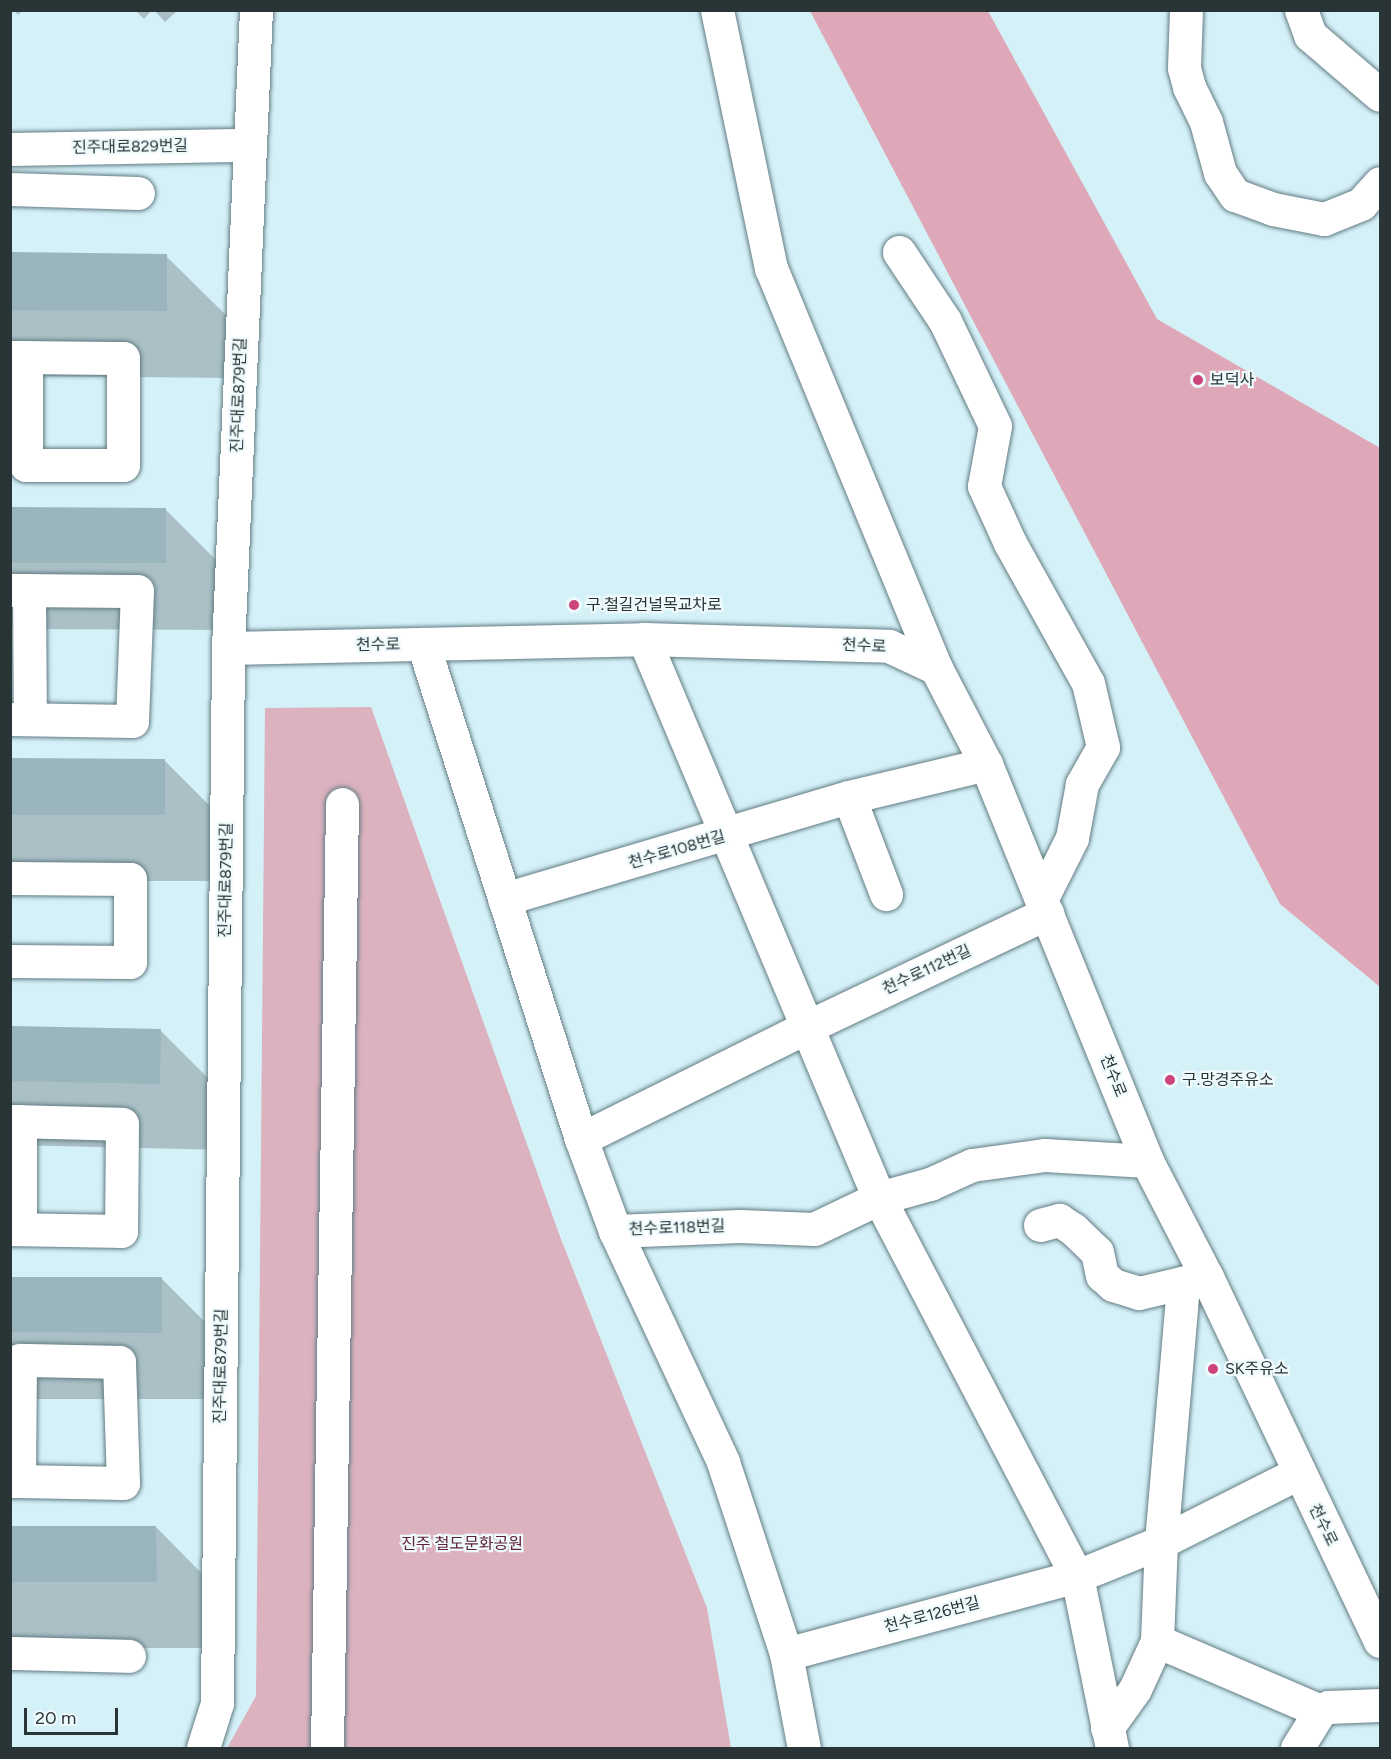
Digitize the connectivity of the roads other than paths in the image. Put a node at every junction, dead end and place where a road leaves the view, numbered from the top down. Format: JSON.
{"nodes":[{"id":1,"x":256,"y":10,"type":"edge"},
{"id":2,"x":717,"y":10,"type":"edge"},
{"id":3,"x":1186,"y":10,"type":"edge"},
{"id":4,"x":1301,"y":10,"type":"edge"},
{"id":5,"x":1380,"y":95,"type":"edge"},
{"id":6,"x":250,"y":145,"type":"junction"},
{"id":7,"x":10,"y":149,"type":"edge"},
{"id":8,"x":1380,"y":183,"type":"edge"},
{"id":9,"x":10,"y":189,"type":"edge"},
{"id":10,"x":138,"y":193,"type":"dead end"},
{"id":11,"x":898,"y":252,"type":"dead end"},
{"id":12,"x":20,"y":590,"type":"edge"},
{"id":13,"x":644,"y":639,"type":"junction"},
{"id":14,"x":423,"y":644,"type":"junction"},
{"id":15,"x":228,"y":648,"type":"junction"},
{"id":16,"x":936,"y":668,"type":"junction"},
{"id":17,"x":20,"y":718,"type":"edge"},
{"id":18,"x":986,"y":764,"type":"junction"},
{"id":19,"x":849,"y":796,"type":"junction"},
{"id":20,"x":342,"y":804,"type":"dead end"},
{"id":21,"x":726,"y":836,"type":"junction"},
{"id":22,"x":10,"y":878,"type":"edge"},
{"id":23,"x":886,"y":894,"type":"dead end"},
{"id":24,"x":504,"y":899,"type":"junction"},
{"id":25,"x":1044,"y":907,"type":"junction"},
{"id":26,"x":10,"y":961,"type":"edge"},
{"id":27,"x":807,"y":1026,"type":"junction"},
{"id":28,"x":15,"y":1121,"type":"edge"},
{"id":29,"x":581,"y":1139,"type":"junction"},
{"id":30,"x":1147,"y":1161,"type":"junction"},
{"id":31,"x":879,"y":1198,"type":"junction"},
{"id":32,"x":1040,"y":1225,"type":"dead end"},
{"id":33,"x":15,"y":1229,"type":"edge"},
{"id":34,"x":615,"y":1231,"type":"junction"},
{"id":35,"x":1195,"y":1280,"type":"junction"},
{"id":36,"x":1298,"y":1473,"type":"junction"},
{"id":37,"x":15,"y":1481,"type":"edge"},
{"id":38,"x":1161,"y":1542,"type":"junction"},
{"id":39,"x":1077,"y":1576,"type":"junction"},
{"id":40,"x":1158,"y":1641,"type":"junction"},
{"id":41,"x":1380,"y":1641,"type":"edge"},
{"id":42,"x":10,"y":1653,"type":"edge"},
{"id":43,"x":786,"y":1654,"type":"junction"},
{"id":44,"x":129,"y":1656,"type":"dead end"},
{"id":45,"x":1380,"y":1705,"type":"edge"},
{"id":46,"x":1320,"y":1711,"type":"junction"},
{"id":47,"x":1109,"y":1738,"type":"edge"},
{"id":48,"x":203,"y":1749,"type":"edge"},
{"id":49,"x":327,"y":1749,"type":"edge"},
{"id":50,"x":804,"y":1749,"type":"edge"},
{"id":51,"x":1297,"y":1749,"type":"edge"}],
"edges":[{"from":1,"to":6,"type":"street","name":"진주대로879번길"},
{"from":2,"to":16,"type":"street"},
{"from":3,"to":8,"type":"street"},
{"from":4,"to":5,"type":"street"},
{"from":6,"to":7,"type":"street","name":"진주대로829번길"},
{"from":6,"to":15,"type":"street","name":"진주대로879번길"},
{"from":9,"to":10,"type":"street"},
{"from":11,"to":25,"type":"street"},
{"from":12,"to":17,"type":"street"},
{"from":12,"to":17,"type":"street"},
{"from":13,"to":14,"type":"street","name":"천수로"},
{"from":13,"to":16,"type":"street","name":"천수로"},
{"from":13,"to":21,"type":"street"},
{"from":14,"to":15,"type":"street","name":"천수로"},
{"from":14,"to":24,"type":"street"},
{"from":15,"to":48,"type":"street","name":"진주대로879번길"},
{"from":16,"to":18,"type":"street","name":"천수로"},
{"from":18,"to":19,"type":"street","name":"천수로108번길"},
{"from":18,"to":25,"type":"street","name":"천수로"},
{"from":19,"to":21,"type":"street","name":"천수로108번길"},
{"from":19,"to":23,"type":"street"},
{"from":20,"to":49,"type":"street"},
{"from":21,"to":24,"type":"street","name":"천수로108번길"},
{"from":21,"to":27,"type":"street"},
{"from":22,"to":26,"type":"street"},
{"from":24,"to":29,"type":"street"},
{"from":25,"to":27,"type":"street","name":"천수로112번길"},
{"from":25,"to":30,"type":"street","name":"천수로"},
{"from":27,"to":29,"type":"street","name":"천수로112번길"},
{"from":27,"to":31,"type":"street"},
{"from":28,"to":33,"type":"street"},
{"from":28,"to":33,"type":"street"},
{"from":29,"to":34,"type":"street"},
{"from":30,"to":31,"type":"street","name":"천수로118번길"},
{"from":30,"to":35,"type":"street","name":"천수로"},
{"from":31,"to":34,"type":"street","name":"천수로118번길"},
{"from":31,"to":39,"type":"street"},
{"from":32,"to":35,"type":"street"},
{"from":34,"to":43,"type":"street","name":"천수로118번길"},
{"from":35,"to":36,"type":"street","name":"천수로"},
{"from":35,"to":38,"type":"street"},
{"from":36,"to":38,"type":"street","name":"천수로126번길"},
{"from":36,"to":41,"type":"street","name":"천수로"},
{"from":37,"to":37,"type":"street"},
{"from":38,"to":39,"type":"street","name":"천수로126번길"},
{"from":38,"to":40,"type":"street"},
{"from":39,"to":43,"type":"street","name":"천수로126번길"},
{"from":39,"to":47,"type":"street"},
{"from":40,"to":46,"type":"street"},
{"from":40,"to":47,"type":"street"},
{"from":42,"to":44,"type":"street"},
{"from":43,"to":50,"type":"street"},
{"from":45,"to":46,"type":"street"},
{"from":46,"to":51,"type":"street"}]}
